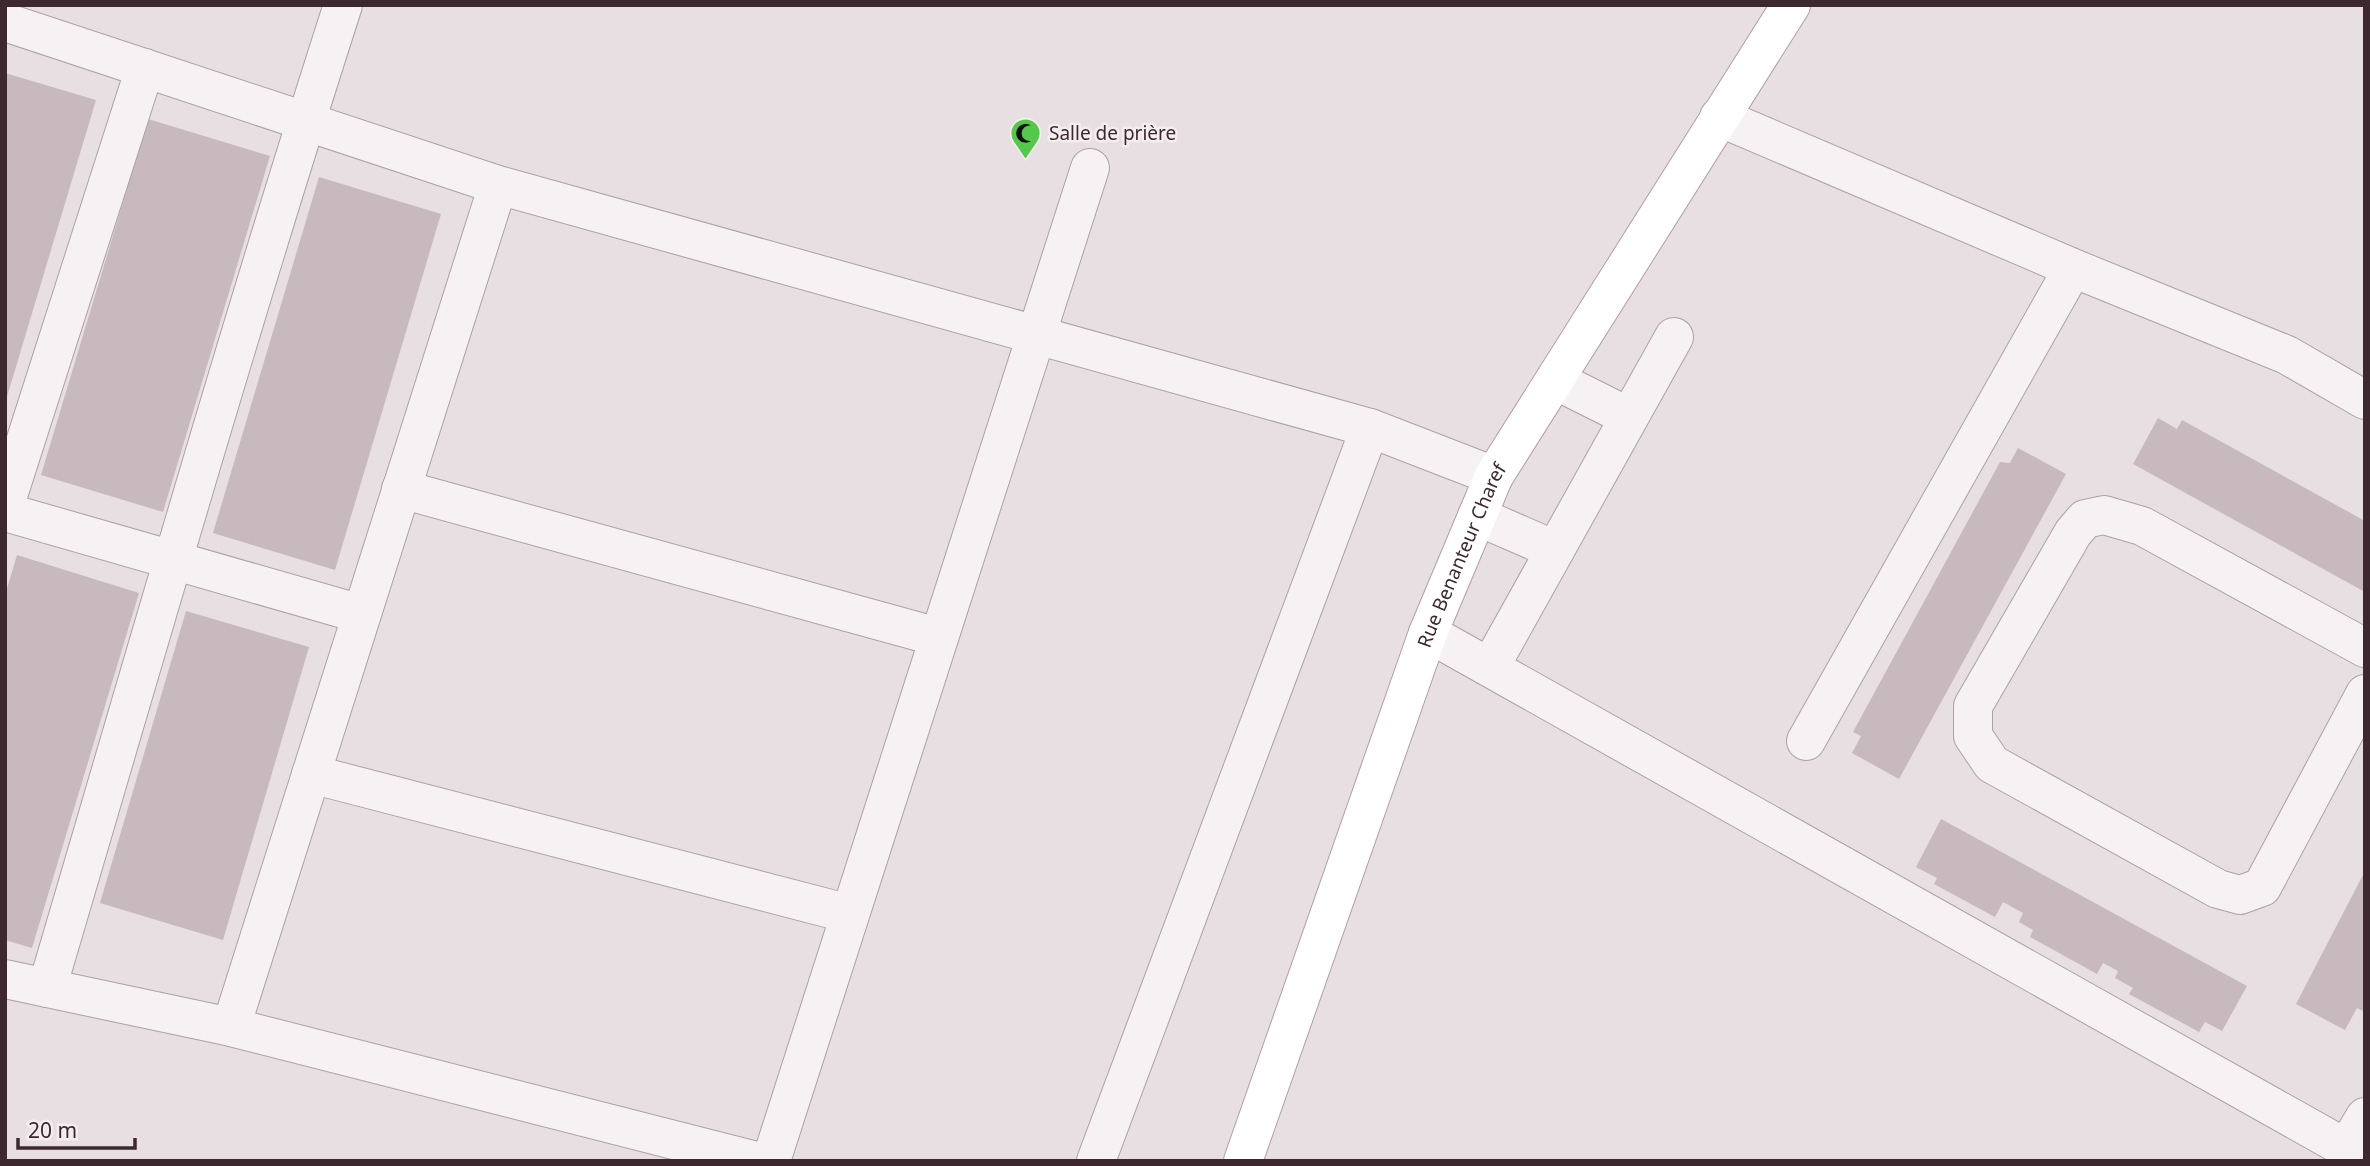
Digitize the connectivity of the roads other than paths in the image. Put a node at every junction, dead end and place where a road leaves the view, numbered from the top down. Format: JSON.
{"nodes":[{"id":1,"x":343,"y":5,"type":"edge"},
{"id":2,"x":1791,"y":5,"type":"edge"},
{"id":3,"x":5,"y":22,"type":"edge"},
{"id":4,"x":145,"y":68,"type":"junction"},
{"id":5,"x":1719,"y":117,"type":"junction"},
{"id":6,"x":306,"y":122,"type":"junction"},
{"id":7,"x":1090,"y":168,"type":"dead end"},
{"id":8,"x":498,"y":185,"type":"junction"},
{"id":9,"x":2073,"y":268,"type":"junction"},
{"id":10,"x":1035,"y":336,"type":"junction"},
{"id":11,"x":1674,"y":337,"type":"dead end"},
{"id":12,"x":1555,"y":380,"type":"junction"},
{"id":13,"x":2365,"y":400,"type":"edge"},
{"id":14,"x":1629,"y":417,"type":"junction"},
{"id":15,"x":1370,"y":428,"type":"junction"},
{"id":16,"x":1494,"y":476,"type":"junction"},
{"id":17,"x":401,"y":489,"type":"junction"},
{"id":18,"x":5,"y":505,"type":"edge"},
{"id":19,"x":5,"y":512,"type":"edge"},
{"id":20,"x":1477,"y":516,"type":"junction"},
{"id":21,"x":1555,"y":550,"type":"junction"},
{"id":22,"x":173,"y":560,"type":"junction"},
{"id":23,"x":361,"y":614,"type":"junction"},
{"id":24,"x":1428,"y":632,"type":"junction"},
{"id":25,"x":939,"y":637,"type":"junction"},
{"id":26,"x":2365,"y":648,"type":"edge"},
{"id":27,"x":1490,"y":667,"type":"junction"},
{"id":28,"x":2365,"y":694,"type":"edge"},
{"id":29,"x":1806,"y":741,"type":"dead end"},
{"id":30,"x":311,"y":774,"type":"junction"},
{"id":31,"x":850,"y":914,"type":"junction"},
{"id":32,"x":5,"y":979,"type":"edge"},
{"id":33,"x":47,"y":988,"type":"junction"},
{"id":34,"x":231,"y":1027,"type":"junction"},
{"id":35,"x":2359,"y":1142,"type":"edge"},
{"id":36,"x":756,"y":1161,"type":"edge"},
{"id":37,"x":771,"y":1161,"type":"edge"},
{"id":38,"x":1096,"y":1161,"type":"edge"},
{"id":39,"x":1243,"y":1161,"type":"edge"}],
"edges":[{"from":1,"to":6,"type":"street"},
{"from":2,"to":5,"type":"main road","name":"Rue Benanteur Charef"},
{"from":3,"to":4,"type":"street"},
{"from":4,"to":6,"type":"street"},
{"from":4,"to":18,"type":"street"},
{"from":5,"to":9,"type":"street"},
{"from":5,"to":12,"type":"main road","name":"Rue Benanteur Charef"},
{"from":6,"to":8,"type":"street"},
{"from":6,"to":22,"type":"street"},
{"from":7,"to":10,"type":"street"},
{"from":8,"to":10,"type":"street"},
{"from":8,"to":17,"type":"street"},
{"from":9,"to":13,"type":"street"},
{"from":9,"to":29,"type":"street"},
{"from":10,"to":15,"type":"street"},
{"from":10,"to":25,"type":"street"},
{"from":11,"to":14,"type":"street"},
{"from":12,"to":14,"type":"street"},
{"from":12,"to":16,"type":"main road","name":"Rue Benanteur Charef"},
{"from":14,"to":21,"type":"street"},
{"from":15,"to":16,"type":"street"},
{"from":15,"to":38,"type":"street"},
{"from":16,"to":20,"type":"main road","name":"Rue Benanteur Charef"},
{"from":17,"to":23,"type":"street"},
{"from":17,"to":25,"type":"street"},
{"from":19,"to":22,"type":"street"},
{"from":20,"to":21,"type":"street"},
{"from":20,"to":24,"type":"main road","name":"Rue Benanteur Charef"},
{"from":21,"to":27,"type":"street"},
{"from":22,"to":23,"type":"street"},
{"from":22,"to":33,"type":"street"},
{"from":23,"to":30,"type":"street"},
{"from":24,"to":27,"type":"street"},
{"from":24,"to":39,"type":"main road","name":"Rue Benanteur Charef"},
{"from":25,"to":31,"type":"street"},
{"from":26,"to":28,"type":"street"},
{"from":27,"to":35,"type":"street"},
{"from":30,"to":31,"type":"street"},
{"from":30,"to":34,"type":"street"},
{"from":31,"to":37,"type":"street"},
{"from":32,"to":33,"type":"street"},
{"from":33,"to":34,"type":"street"},
{"from":34,"to":36,"type":"street"}]}
